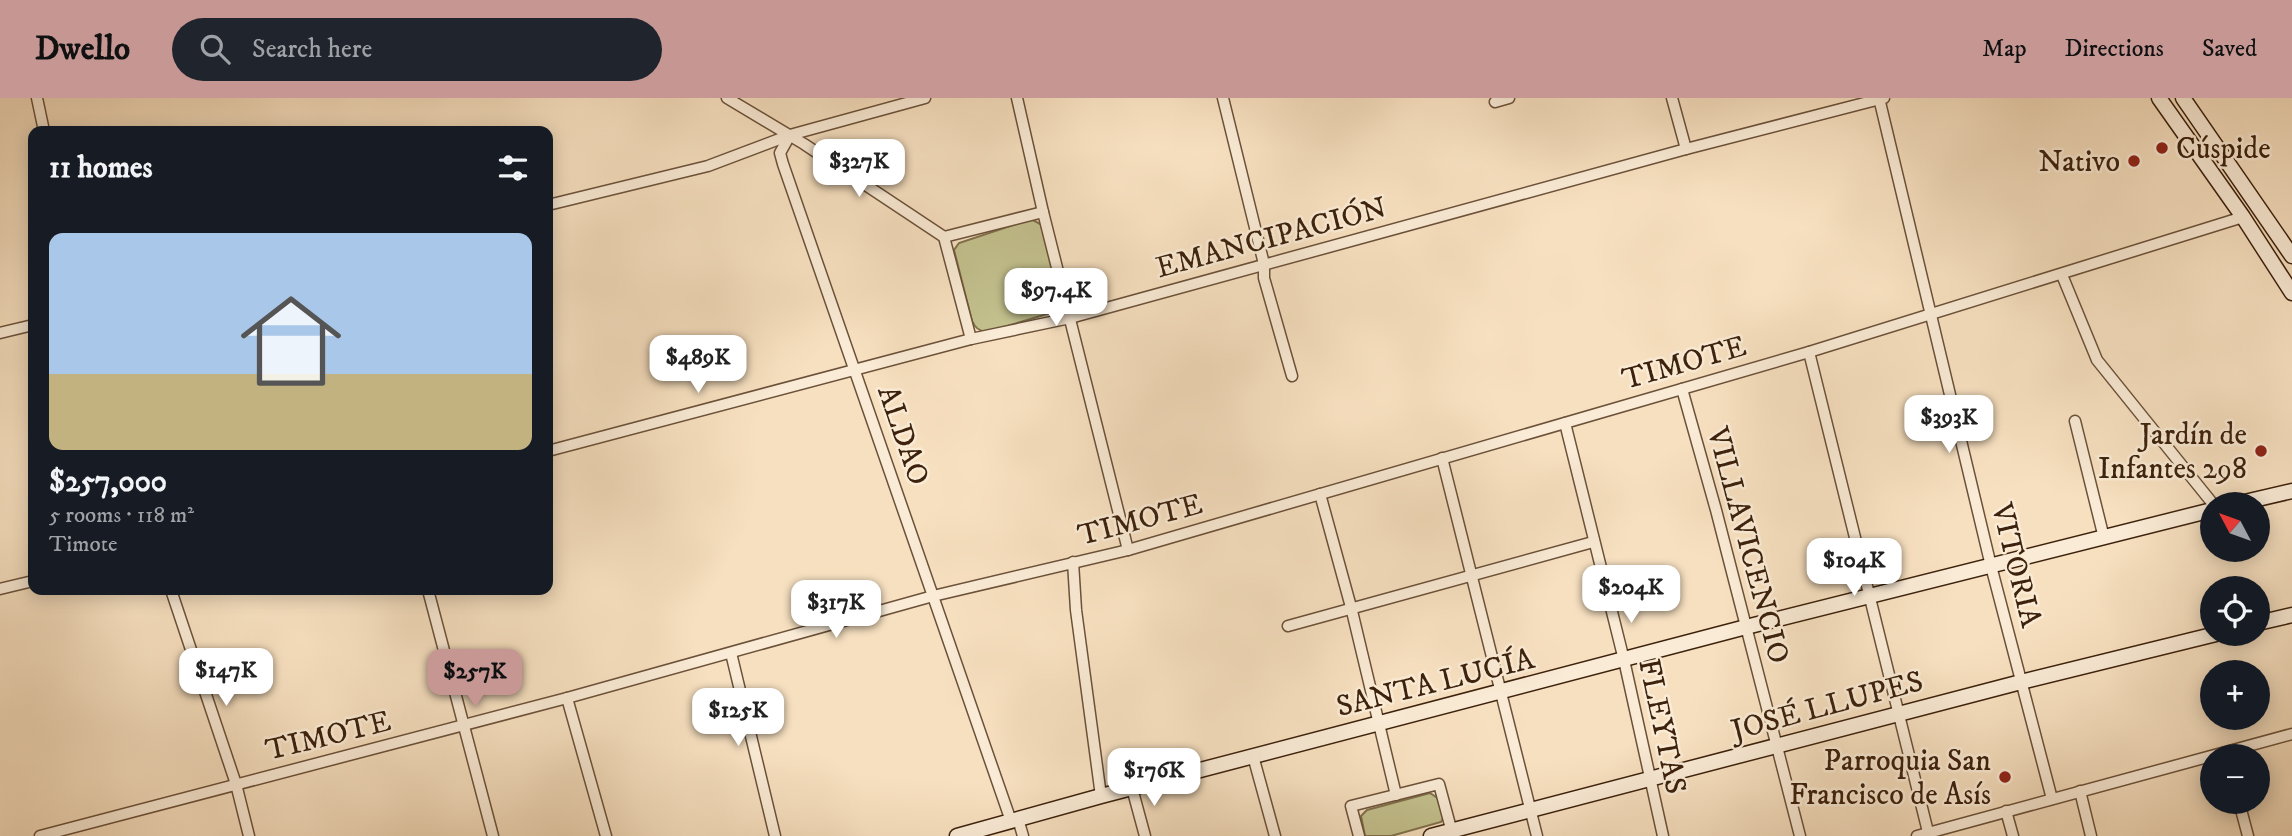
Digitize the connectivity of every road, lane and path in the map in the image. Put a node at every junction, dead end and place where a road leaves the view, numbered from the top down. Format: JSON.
{"nodes":[{"id":1,"x":37,"y":98,"type":"edge"},
{"id":2,"x":727,"y":98,"type":"edge"},
{"id":3,"x":925,"y":98,"type":"edge"},
{"id":4,"x":1017,"y":98,"type":"edge"},
{"id":5,"x":1223,"y":98,"type":"edge"},
{"id":6,"x":1508,"y":98,"type":"edge"},
{"id":7,"x":1672,"y":98,"type":"edge"},
{"id":8,"x":1881,"y":98,"type":"edge"},
{"id":9,"x":2159,"y":98,"type":"edge"},
{"id":10,"x":2183,"y":98,"type":"edge"},
{"id":11,"x":1495,"y":102,"type":"dead end"},
{"id":12,"x":43,"y":126,"type":"edge"},
{"id":13,"x":790,"y":135,"type":"junction"},
{"id":14,"x":1685,"y":149,"type":"junction"},
{"id":15,"x":553,"y":204,"type":"edge"},
{"id":16,"x":1042,"y":212,"type":"junction"},
{"id":17,"x":2243,"y":217,"type":"junction"},
{"id":18,"x":944,"y":237,"type":"junction"},
{"id":19,"x":2292,"y":256,"type":"edge"},
{"id":20,"x":1264,"y":264,"type":"junction"},
{"id":21,"x":2062,"y":275,"type":"junction"},
{"id":22,"x":2292,"y":293,"type":"edge"},
{"id":23,"x":1932,"y":314,"type":"junction"},
{"id":24,"x":1070,"y":318,"type":"junction"},
{"id":25,"x":28,"y":326,"type":"edge"},
{"id":26,"x":0,"y":333,"type":"edge"},
{"id":27,"x":971,"y":339,"type":"junction"},
{"id":28,"x":1809,"y":352,"type":"junction"},
{"id":29,"x":855,"y":370,"type":"junction"},
{"id":30,"x":1292,"y":376,"type":"dead end"},
{"id":31,"x":1682,"y":389,"type":"junction"},
{"id":32,"x":2075,"y":421,"type":"dead end"},
{"id":33,"x":1565,"y":423,"type":"junction"},
{"id":34,"x":553,"y":450,"type":"edge"},
{"id":35,"x":1442,"y":458,"type":"junction"},
{"id":36,"x":2292,"y":491,"type":"edge"},
{"id":37,"x":2203,"y":492,"type":"edge"},
{"id":38,"x":1320,"y":494,"type":"junction"},
{"id":39,"x":2270,"y":496,"type":"edge"},
{"id":40,"x":2200,"y":513,"type":"edge"},
{"id":41,"x":2104,"y":538,"type":"junction"},
{"id":42,"x":1594,"y":542,"type":"junction"},
{"id":43,"x":1128,"y":550,"type":"junction"},
{"id":44,"x":1073,"y":562,"type":"junction"},
{"id":45,"x":1991,"y":566,"type":"junction"},
{"id":46,"x":1471,"y":576,"type":"junction"},
{"id":47,"x":28,"y":583,"type":"edge"},
{"id":48,"x":0,"y":589,"type":"edge"},
{"id":49,"x":172,"y":595,"type":"edge"},
{"id":50,"x":429,"y":595,"type":"edge"},
{"id":51,"x":933,"y":596,"type":"junction"},
{"id":52,"x":1870,"y":596,"type":"junction"},
{"id":53,"x":1351,"y":607,"type":"junction"},
{"id":54,"x":2292,"y":615,"type":"edge"},
{"id":55,"x":2270,"y":620,"type":"edge"},
{"id":56,"x":1288,"y":626,"type":"dead end"},
{"id":57,"x":1746,"y":627,"type":"junction"},
{"id":58,"x":2200,"y":638,"type":"edge"},
{"id":59,"x":731,"y":653,"type":"junction"},
{"id":60,"x":1624,"y":660,"type":"junction"},
{"id":61,"x":2021,"y":682,"type":"junction"},
{"id":62,"x":1501,"y":692,"type":"junction"},
{"id":63,"x":567,"y":698,"type":"junction"},
{"id":64,"x":1899,"y":713,"type":"junction"},
{"id":65,"x":1378,"y":723,"type":"junction"},
{"id":66,"x":463,"y":725,"type":"junction"},
{"id":67,"x":2291,"y":737,"type":"edge"},
{"id":68,"x":2265,"y":744,"type":"edge"},
{"id":69,"x":1776,"y":745,"type":"junction"},
{"id":70,"x":1253,"y":756,"type":"junction"},
{"id":71,"x":2200,"y":761,"type":"edge"},
{"id":72,"x":1648,"y":778,"type":"junction"},
{"id":73,"x":236,"y":784,"type":"junction"},
{"id":74,"x":1132,"y":788,"type":"junction"},
{"id":75,"x":2080,"y":791,"type":"junction"},
{"id":76,"x":1396,"y":795,"type":"junction"},
{"id":77,"x":1101,"y":796,"type":"junction"},
{"id":78,"x":2052,"y":799,"type":"junction"},
{"id":79,"x":1530,"y":810,"type":"junction"},
{"id":80,"x":2006,"y":811,"type":"junction"},
{"id":81,"x":2242,"y":814,"type":"edge"},
{"id":82,"x":1015,"y":820,"type":"junction"},
{"id":83,"x":1452,"y":833,"type":"edge"},
{"id":84,"x":1925,"y":835,"type":"edge"},
{"id":85,"x":40,"y":836,"type":"edge"},
{"id":86,"x":249,"y":836,"type":"edge"},
{"id":87,"x":493,"y":836,"type":"edge"},
{"id":88,"x":606,"y":836,"type":"edge"},
{"id":89,"x":775,"y":836,"type":"edge"},
{"id":90,"x":957,"y":836,"type":"edge"},
{"id":91,"x":1023,"y":836,"type":"edge"},
{"id":92,"x":1145,"y":836,"type":"edge"},
{"id":93,"x":1275,"y":836,"type":"edge"},
{"id":94,"x":1359,"y":836,"type":"edge"},
{"id":95,"x":1431,"y":836,"type":"edge"},
{"id":96,"x":1537,"y":836,"type":"edge"},
{"id":97,"x":1663,"y":836,"type":"edge"},
{"id":98,"x":1800,"y":836,"type":"edge"},
{"id":99,"x":2013,"y":836,"type":"edge"},
{"id":100,"x":2091,"y":836,"type":"edge"},
{"id":101,"x":2248,"y":836,"type":"edge"}],
"edges":[{"from":1,"to":12,"type":"street"},
{"from":2,"to":13,"type":"street"},
{"from":3,"to":13,"type":"street"},
{"from":4,"to":16,"type":"street"},
{"from":5,"to":20,"type":"street"},
{"from":6,"to":11,"type":"street"},
{"from":7,"to":14,"type":"street"},
{"from":8,"to":14,"type":"street","name":"EMANCIPACIÓN"},
{"from":8,"to":23,"type":"street","name":"VITORIA"},
{"from":9,"to":17,"type":"street"},
{"from":10,"to":19,"type":"street"},
{"from":13,"to":15,"type":"street"},
{"from":13,"to":18,"type":"street"},
{"from":13,"to":29,"type":"street","name":"ALDAO"},
{"from":14,"to":20,"type":"street","name":"EMANCIPACIÓN"},
{"from":16,"to":18,"type":"street"},
{"from":16,"to":24,"type":"street"},
{"from":17,"to":21,"type":"street","name":"TIMOTE"},
{"from":17,"to":22,"type":"street"},
{"from":18,"to":27,"type":"street"},
{"from":20,"to":24,"type":"street","name":"EMANCIPACIÓN"},
{"from":20,"to":30,"type":"street"},
{"from":21,"to":23,"type":"street","name":"TIMOTE"},
{"from":21,"to":37,"type":"street"},
{"from":23,"to":28,"type":"street","name":"TIMOTE"},
{"from":23,"to":45,"type":"street","name":"VITORIA"},
{"from":24,"to":27,"type":"street","name":"EMANCIPACIÓN"},
{"from":24,"to":43,"type":"street"},
{"from":25,"to":26,"type":"street"},
{"from":27,"to":29,"type":"street","name":"EMANCIPACIÓN"},
{"from":28,"to":31,"type":"street","name":"TIMOTE"},
{"from":28,"to":52,"type":"street"},
{"from":29,"to":34,"type":"street","name":"EMANCIPACIÓN"},
{"from":29,"to":51,"type":"street","name":"ALDAO"},
{"from":31,"to":33,"type":"street","name":"TIMOTE"},
{"from":31,"to":57,"type":"street","name":"VILLAVICENCIO"},
{"from":32,"to":41,"type":"street"},
{"from":33,"to":35,"type":"street","name":"TIMOTE"},
{"from":33,"to":42,"type":"street","name":"FLEYTAS"},
{"from":35,"to":38,"type":"street","name":"TIMOTE"},
{"from":35,"to":46,"type":"street"},
{"from":36,"to":39,"type":"street"},
{"from":38,"to":43,"type":"street","name":"TIMOTE"},
{"from":38,"to":53,"type":"street"},
{"from":40,"to":41,"type":"street","name":"SANTA LUCÍA"},
{"from":41,"to":45,"type":"street","name":"SANTA LUCÍA"},
{"from":42,"to":46,"type":"street"},
{"from":42,"to":60,"type":"street","name":"FLEYTAS"},
{"from":43,"to":44,"type":"street","name":"TIMOTE"},
{"from":44,"to":51,"type":"street","name":"TIMOTE"},
{"from":44,"to":77,"type":"street"},
{"from":45,"to":52,"type":"street","name":"SANTA LUCÍA"},
{"from":45,"to":61,"type":"street","name":"VITORIA"},
{"from":46,"to":53,"type":"street"},
{"from":46,"to":62,"type":"street"},
{"from":47,"to":48,"type":"street"},
{"from":49,"to":73,"type":"street"},
{"from":50,"to":66,"type":"street"},
{"from":51,"to":59,"type":"street","name":"TIMOTE"},
{"from":51,"to":82,"type":"street","name":"ALDAO"},
{"from":52,"to":57,"type":"street","name":"SANTA LUCÍA"},
{"from":52,"to":64,"type":"street"},
{"from":53,"to":56,"type":"street"},
{"from":53,"to":65,"type":"street"},
{"from":54,"to":55,"type":"street"},
{"from":57,"to":60,"type":"street","name":"SANTA LUCÍA"},
{"from":57,"to":69,"type":"street","name":"VILLAVICENCIO"},
{"from":58,"to":61,"type":"street","name":"JOSÉ LLUPES"},
{"from":59,"to":63,"type":"street","name":"TIMOTE"},
{"from":59,"to":89,"type":"street"},
{"from":60,"to":62,"type":"street","name":"SANTA LUCÍA"},
{"from":60,"to":72,"type":"street","name":"FLEYTAS"},
{"from":61,"to":64,"type":"street","name":"JOSÉ LLUPES"},
{"from":61,"to":78,"type":"street","name":"VITORIA"},
{"from":62,"to":65,"type":"street","name":"SANTA LUCÍA"},
{"from":62,"to":79,"type":"street"},
{"from":63,"to":66,"type":"street","name":"TIMOTE"},
{"from":63,"to":88,"type":"street"},
{"from":64,"to":69,"type":"street","name":"JOSÉ LLUPES"},
{"from":64,"to":84,"type":"street"},
{"from":65,"to":70,"type":"street","name":"SANTA LUCÍA"},
{"from":65,"to":76,"type":"street"},
{"from":66,"to":73,"type":"street","name":"TIMOTE"},
{"from":66,"to":87,"type":"street"},
{"from":67,"to":68,"type":"street"},
{"from":69,"to":72,"type":"street","name":"JOSÉ LLUPES"},
{"from":69,"to":98,"type":"street","name":"VILLAVICENCIO"},
{"from":70,"to":74,"type":"street","name":"SANTA LUCÍA"},
{"from":70,"to":93,"type":"street"},
{"from":71,"to":75,"type":"street"},
{"from":72,"to":79,"type":"street","name":"JOSÉ LLUPES"},
{"from":72,"to":97,"type":"street","name":"FLEYTAS"},
{"from":73,"to":85,"type":"street","name":"TIMOTE"},
{"from":73,"to":86,"type":"street"},
{"from":74,"to":77,"type":"street","name":"SANTA LUCÍA"},
{"from":74,"to":92,"type":"street"},
{"from":75,"to":78,"type":"street"},
{"from":75,"to":100,"type":"street"},
{"from":76,"to":83,"type":"street"},
{"from":76,"to":94,"type":"street"},
{"from":77,"to":82,"type":"street","name":"SANTA LUCÍA"},
{"from":78,"to":80,"type":"street"},
{"from":79,"to":83,"type":"street","name":"JOSÉ LLUPES"},
{"from":79,"to":96,"type":"street"},
{"from":80,"to":84,"type":"street"},
{"from":80,"to":99,"type":"street"},
{"from":81,"to":101,"type":"street"},
{"from":82,"to":90,"type":"street","name":"SANTA LUCÍA"},
{"from":82,"to":91,"type":"street","name":"ALDAO"},
{"from":83,"to":95,"type":"street","name":"JOSÉ LLUPES"}]}
